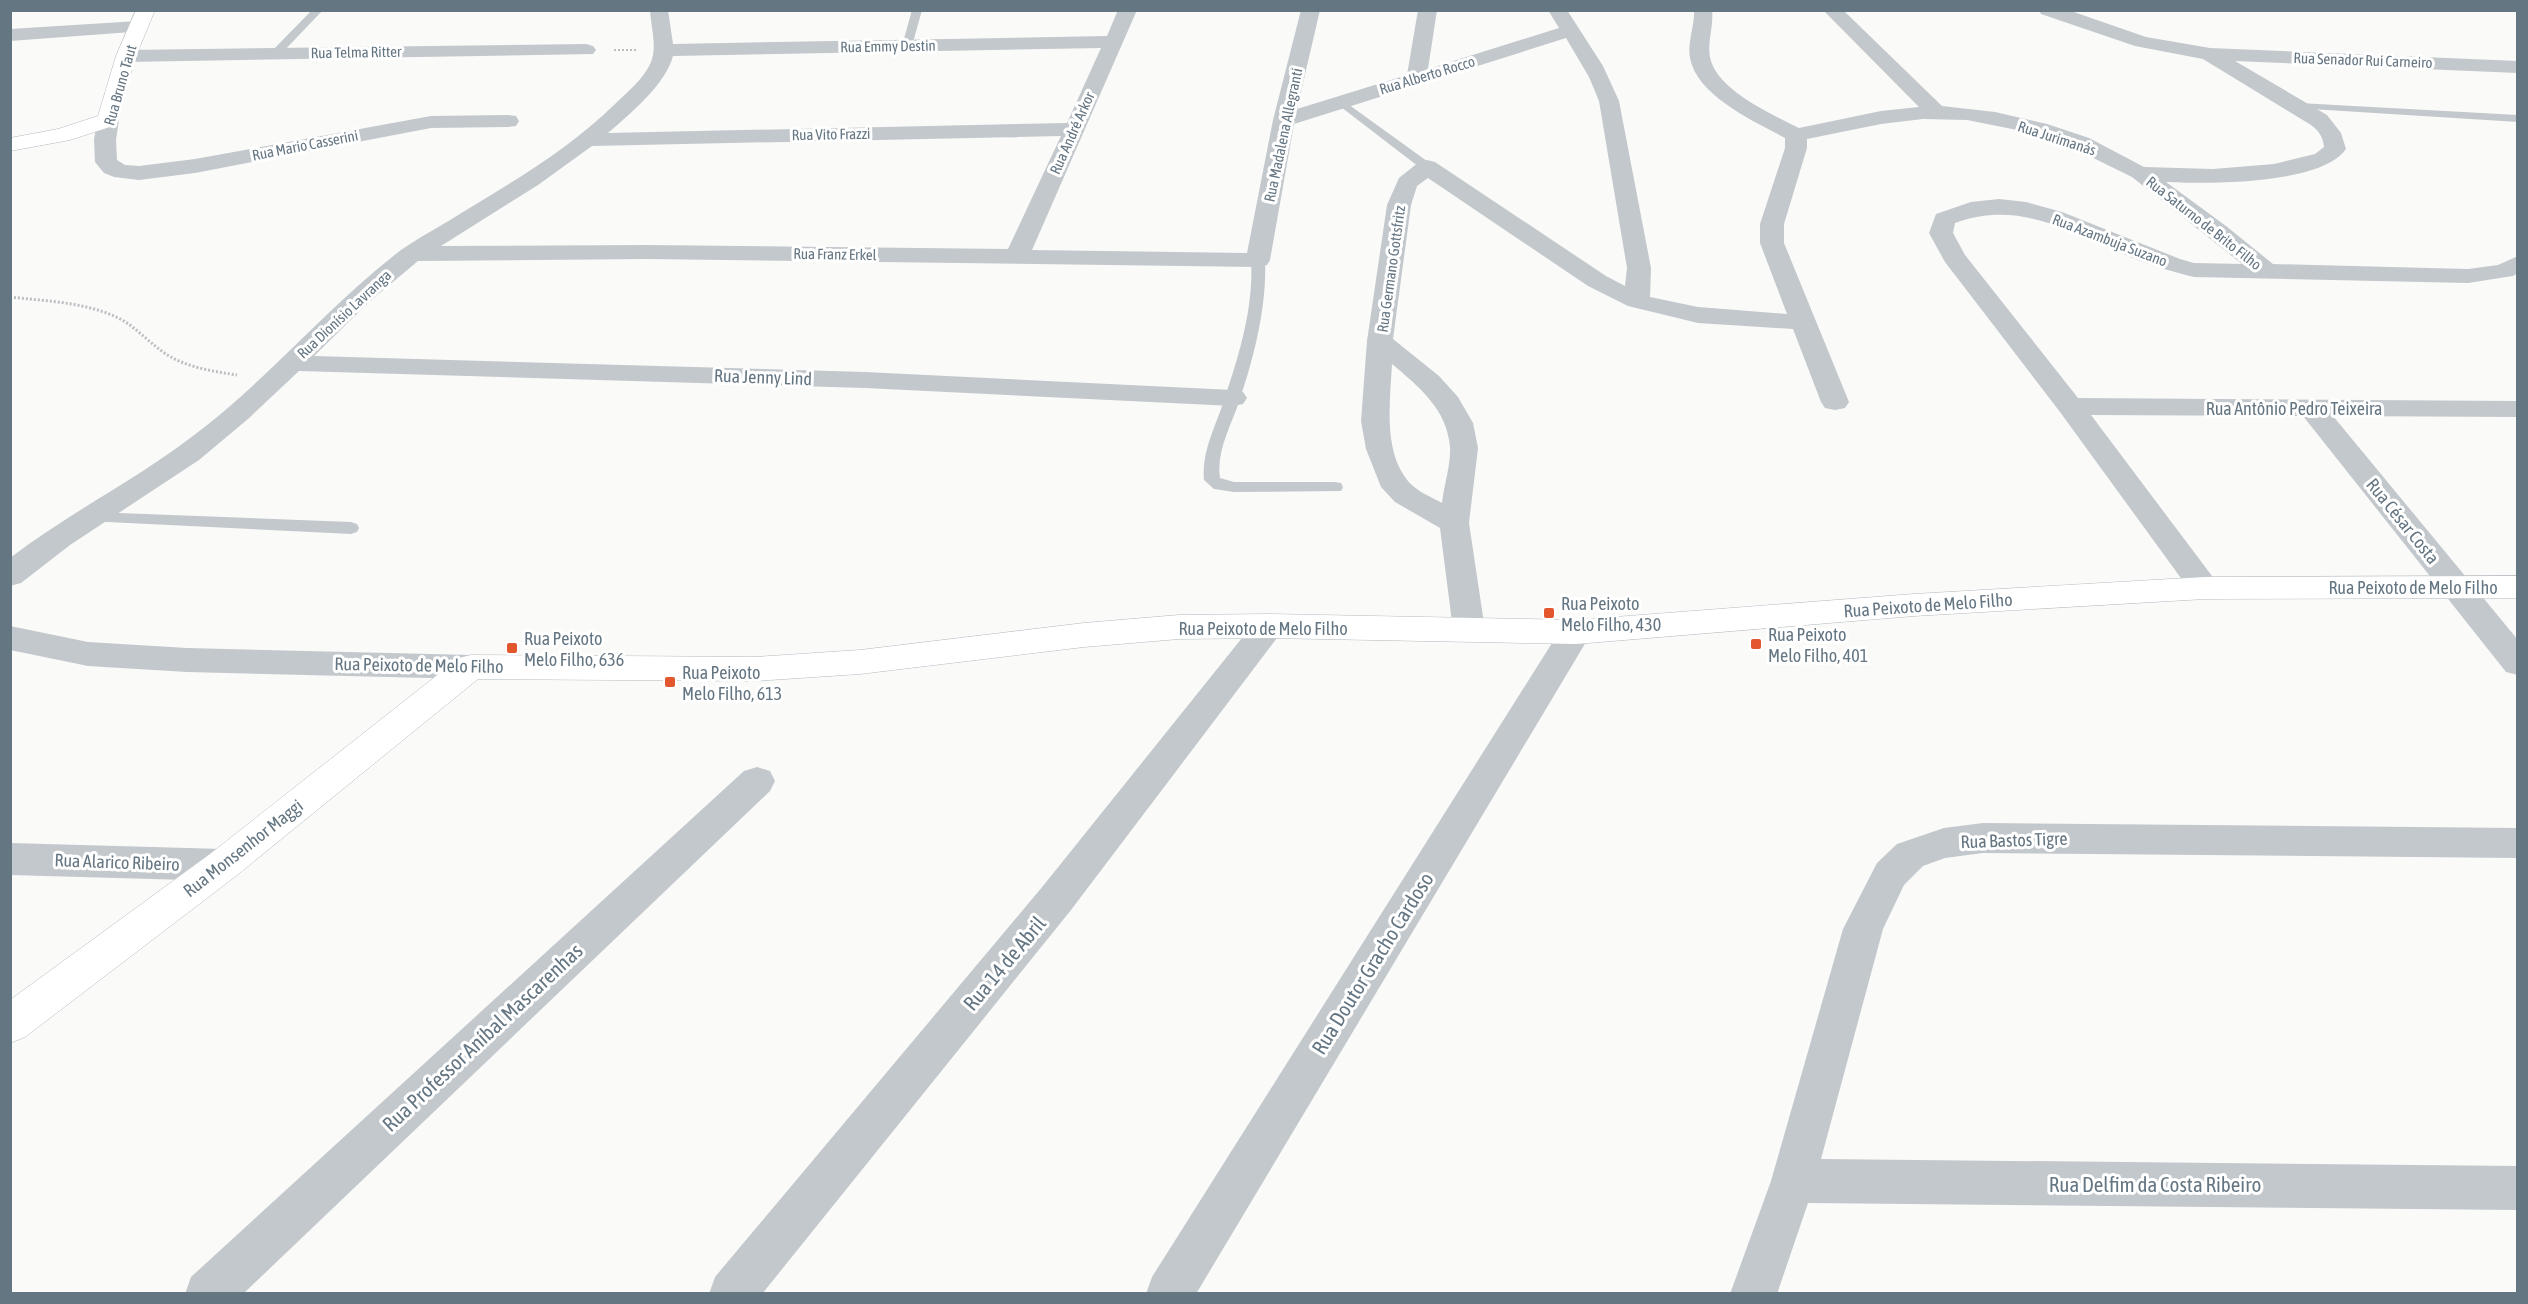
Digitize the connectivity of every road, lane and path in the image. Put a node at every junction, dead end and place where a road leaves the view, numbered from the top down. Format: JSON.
{"nodes":[{"id":1,"x":318,"y":10,"type":"edge"},
{"id":2,"x":659,"y":10,"type":"edge"},
{"id":3,"x":917,"y":10,"type":"edge"},
{"id":4,"x":1128,"y":10,"type":"edge"},
{"id":5,"x":1311,"y":10,"type":"edge"},
{"id":6,"x":1428,"y":10,"type":"edge"},
{"id":7,"x":1557,"y":10,"type":"edge"},
{"id":8,"x":1703,"y":10,"type":"edge"},
{"id":9,"x":1832,"y":10,"type":"edge"},
{"id":10,"x":2048,"y":10,"type":"edge"},
{"id":11,"x":142,"y":19,"type":"edge"},
{"id":12,"x":1570,"y":31,"type":"junction"},
{"id":13,"x":10,"y":35,"type":"edge"},
{"id":14,"x":1112,"y":42,"type":"junction"},
{"id":15,"x":907,"y":46,"type":"junction"},
{"id":16,"x":586,"y":50,"type":"joint"},
{"id":17,"x":664,"y":50,"type":"junction"},
{"id":18,"x":276,"y":53,"type":"junction"},
{"id":19,"x":2209,"y":54,"type":"junction"},
{"id":20,"x":126,"y":56,"type":"junction"},
{"id":21,"x":2517,"y":67,"type":"edge"},
{"id":22,"x":1416,"y":79,"type":"junction"},
{"id":23,"x":1341,"y":102,"type":"junction"},
{"id":24,"x":2299,"y":106,"type":"junction"},
{"id":25,"x":1935,"y":111,"type":"junction"},
{"id":26,"x":2517,"y":119,"type":"edge"},
{"id":27,"x":108,"y":120,"type":"junction"},
{"id":28,"x":1284,"y":120,"type":"junction"},
{"id":29,"x":508,"y":121,"type":"dead end"},
{"id":30,"x":1074,"y":129,"type":"junction"},
{"id":31,"x":1796,"y":135,"type":"junction"},
{"id":32,"x":588,"y":140,"type":"junction"},
{"id":33,"x":10,"y":145,"type":"edge"},
{"id":34,"x":106,"y":162,"type":"joint"},
{"id":35,"x":1427,"y":166,"type":"junction"},
{"id":36,"x":2140,"y":173,"type":"junction"},
{"id":37,"x":412,"y":254,"type":"junction"},
{"id":38,"x":1017,"y":257,"type":"junction"},
{"id":39,"x":1258,"y":260,"type":"junction"},
{"id":40,"x":2517,"y":263,"type":"edge"},
{"id":41,"x":2268,"y":273,"type":"junction"},
{"id":42,"x":10,"y":297,"type":"edge"},
{"id":43,"x":1637,"y":301,"type":"junction"},
{"id":44,"x":1802,"y":322,"type":"junction"},
{"id":45,"x":1380,"y":341,"type":"junction"},
{"id":46,"x":284,"y":371,"type":"junction"},
{"id":47,"x":1233,"y":398,"type":"junction"},
{"id":48,"x":1835,"y":402,"type":"dead end"},
{"id":49,"x":2070,"y":406,"type":"junction"},
{"id":50,"x":2311,"y":408,"type":"junction"},
{"id":51,"x":2517,"y":410,"type":"edge"},
{"id":52,"x":1335,"y":487,"type":"dead end"},
{"id":53,"x":93,"y":517,"type":"junction"},
{"id":54,"x":1454,"y":523,"type":"junction"},
{"id":55,"x":351,"y":528,"type":"dead end"},
{"id":56,"x":10,"y":575,"type":"edge"},
{"id":57,"x":2456,"y":587,"type":"junction"},
{"id":58,"x":2517,"y":587,"type":"edge"},
{"id":59,"x":2205,"y":588,"type":"junction"},
{"id":60,"x":1269,"y":626,"type":"junction"},
{"id":61,"x":1469,"y":630,"type":"junction"},
{"id":62,"x":1576,"y":632,"type":"junction"},
{"id":63,"x":10,"y":638,"type":"edge"},
{"id":64,"x":2517,"y":663,"type":"edge"},
{"id":65,"x":471,"y":667,"type":"junction"},
{"id":66,"x":757,"y":781,"type":"dead end"},
{"id":67,"x":2517,"y":843,"type":"edge"},
{"id":68,"x":10,"y":859,"type":"edge"},
{"id":69,"x":223,"y":865,"type":"junction"},
{"id":70,"x":10,"y":1024,"type":"edge"},
{"id":71,"x":1793,"y":1181,"type":"junction"},
{"id":72,"x":2517,"y":1188,"type":"edge"},
{"id":73,"x":208,"y":1293,"type":"edge"},
{"id":74,"x":732,"y":1293,"type":"edge"},
{"id":75,"x":1169,"y":1293,"type":"edge"},
{"id":76,"x":1753,"y":1293,"type":"edge"}],
"edges":[{"from":1,"to":18,"type":"lane"},
{"from":2,"to":17,"type":"street"},
{"from":3,"to":15,"type":"lane"},
{"from":4,"to":14,"type":"street","name":"Rua André Arkor"},
{"from":5,"to":28,"type":"street","name":"Rua Madalena Allegranti"},
{"from":6,"to":22,"type":"street"},
{"from":7,"to":12,"type":"street"},
{"from":8,"to":31,"type":"street"},
{"from":9,"to":25,"type":"street"},
{"from":10,"to":19,"type":"street","name":"Rua Jurimanás"},
{"from":11,"to":13,"type":"street"},
{"from":11,"to":20,"type":"street","name":"Rua Bruno Taut"},
{"from":12,"to":22,"type":"street","name":"Rua Alberto Rocco"},
{"from":12,"to":43,"type":"street"},
{"from":14,"to":15,"type":"street","name":"Rua Emmy Destin"},
{"from":14,"to":30,"type":"street","name":"Rua André Arkor"},
{"from":15,"to":17,"type":"street","name":"Rua Emmy Destin"},
{"from":16,"to":17,"type":"path"},
{"from":16,"to":18,"type":"street","name":"Rua Telma Ritter"},
{"from":17,"to":32,"type":"street","name":"Rua Dionísio Lavranga"},
{"from":18,"to":20,"type":"street","name":"Rua Telma Ritter"},
{"from":19,"to":21,"type":"street","name":"Rua Senador Rui Carneiro"},
{"from":19,"to":24,"type":"street","name":"Rua Jurimanás"},
{"from":20,"to":27,"type":"street","name":"Rua Bruno Taut"},
{"from":22,"to":23,"type":"street","name":"Rua Alberto Rocco"},
{"from":23,"to":28,"type":"street","name":"Rua Alberto Rocco"},
{"from":23,"to":35,"type":"lane"},
{"from":24,"to":26,"type":"lane"},
{"from":24,"to":36,"type":"street","name":"Rua Jurimanás"},
{"from":25,"to":31,"type":"street","name":"Rua Jurimanás"},
{"from":25,"to":36,"type":"street","name":"Rua Jurimanás"},
{"from":27,"to":33,"type":"street"},
{"from":27,"to":34,"type":"street","name":"Rua Bruno Taut"},
{"from":28,"to":39,"type":"street","name":"Rua Madalena Allegranti"},
{"from":29,"to":34,"type":"street","name":"Rua Mario Casserini"},
{"from":30,"to":32,"type":"street","name":"Rua Vito Frazzi"},
{"from":30,"to":38,"type":"street","name":"Rua André Arkor"},
{"from":31,"to":44,"type":"street"},
{"from":32,"to":37,"type":"street","name":"Rua Dionísio Lavranga"},
{"from":35,"to":43,"type":"street"},
{"from":35,"to":45,"type":"street","name":"Rua Germano Gottsfritz"},
{"from":36,"to":41,"type":"street","name":"Rua Saturno de Brito Filho"},
{"from":37,"to":38,"type":"street","name":"Rua Franz Erkel"},
{"from":37,"to":46,"type":"street","name":"Rua Dionísio Lavranga"},
{"from":38,"to":39,"type":"street","name":"Rua Franz Erkel"},
{"from":39,"to":47,"type":"lane"},
{"from":40,"to":41,"type":"street","name":"Rua Azambuja Suzano"},
{"from":41,"to":49,"type":"street","name":"Rua Azambuja Suzano"},
{"from":42,"to":46,"type":"path"},
{"from":43,"to":44,"type":"street"},
{"from":44,"to":48,"type":"street"},
{"from":45,"to":54,"type":"street"},
{"from":45,"to":54,"type":"street","name":"Rua Germano Gottsfritz"},
{"from":46,"to":47,"type":"street","name":"Rua Jenny Lind"},
{"from":46,"to":53,"type":"street","name":"Rua Dionísio Lavranga"},
{"from":47,"to":52,"type":"lane"},
{"from":49,"to":50,"type":"street","name":"Rua Antônio Pedro Teixeira"},
{"from":49,"to":59,"type":"street","name":"Rua Azambuja Suzano"},
{"from":50,"to":51,"type":"street","name":"Rua Antônio Pedro Teixeira"},
{"from":50,"to":57,"type":"street","name":"Rua César Costa"},
{"from":53,"to":55,"type":"lane"},
{"from":53,"to":56,"type":"street","name":"Rua Dionísio Lavranga"},
{"from":54,"to":61,"type":"street"},
{"from":57,"to":58,"type":"street","name":"Rua Peixoto de Melo Filho"},
{"from":57,"to":59,"type":"street","name":"Rua Peixoto de Melo Filho"},
{"from":57,"to":64,"type":"street","name":"Rua César Costa"},
{"from":59,"to":62,"type":"street","name":"Rua Peixoto de Melo Filho"},
{"from":60,"to":61,"type":"street","name":"Rua Peixoto de Melo Filho"},
{"from":60,"to":65,"type":"street","name":"Rua Peixoto de Melo Filho"},
{"from":60,"to":74,"type":"street","name":"Rua 14 de Abril"},
{"from":61,"to":62,"type":"street","name":"Rua Peixoto de Melo Filho"},
{"from":62,"to":75,"type":"street","name":"Rua Doutor Gracho Cardoso"},
{"from":63,"to":65,"type":"street","name":"Rua Peixoto de Melo Filho"},
{"from":65,"to":69,"type":"street","name":"Rua Monsenhor Maggi"},
{"from":66,"to":73,"type":"street","name":"Rua Professor Aníbal Mascarenhas"},
{"from":67,"to":71,"type":"street","name":"Rua Bastos Tigre"},
{"from":68,"to":69,"type":"street","name":"Rua Alarico Ribeiro"},
{"from":69,"to":70,"type":"street","name":"Rua Monsenhor Maggi"},
{"from":71,"to":72,"type":"street","name":"Rua Delfim da Costa Ribeiro"},
{"from":71,"to":76,"type":"street","name":"Rua Bastos Tigre"}]}
